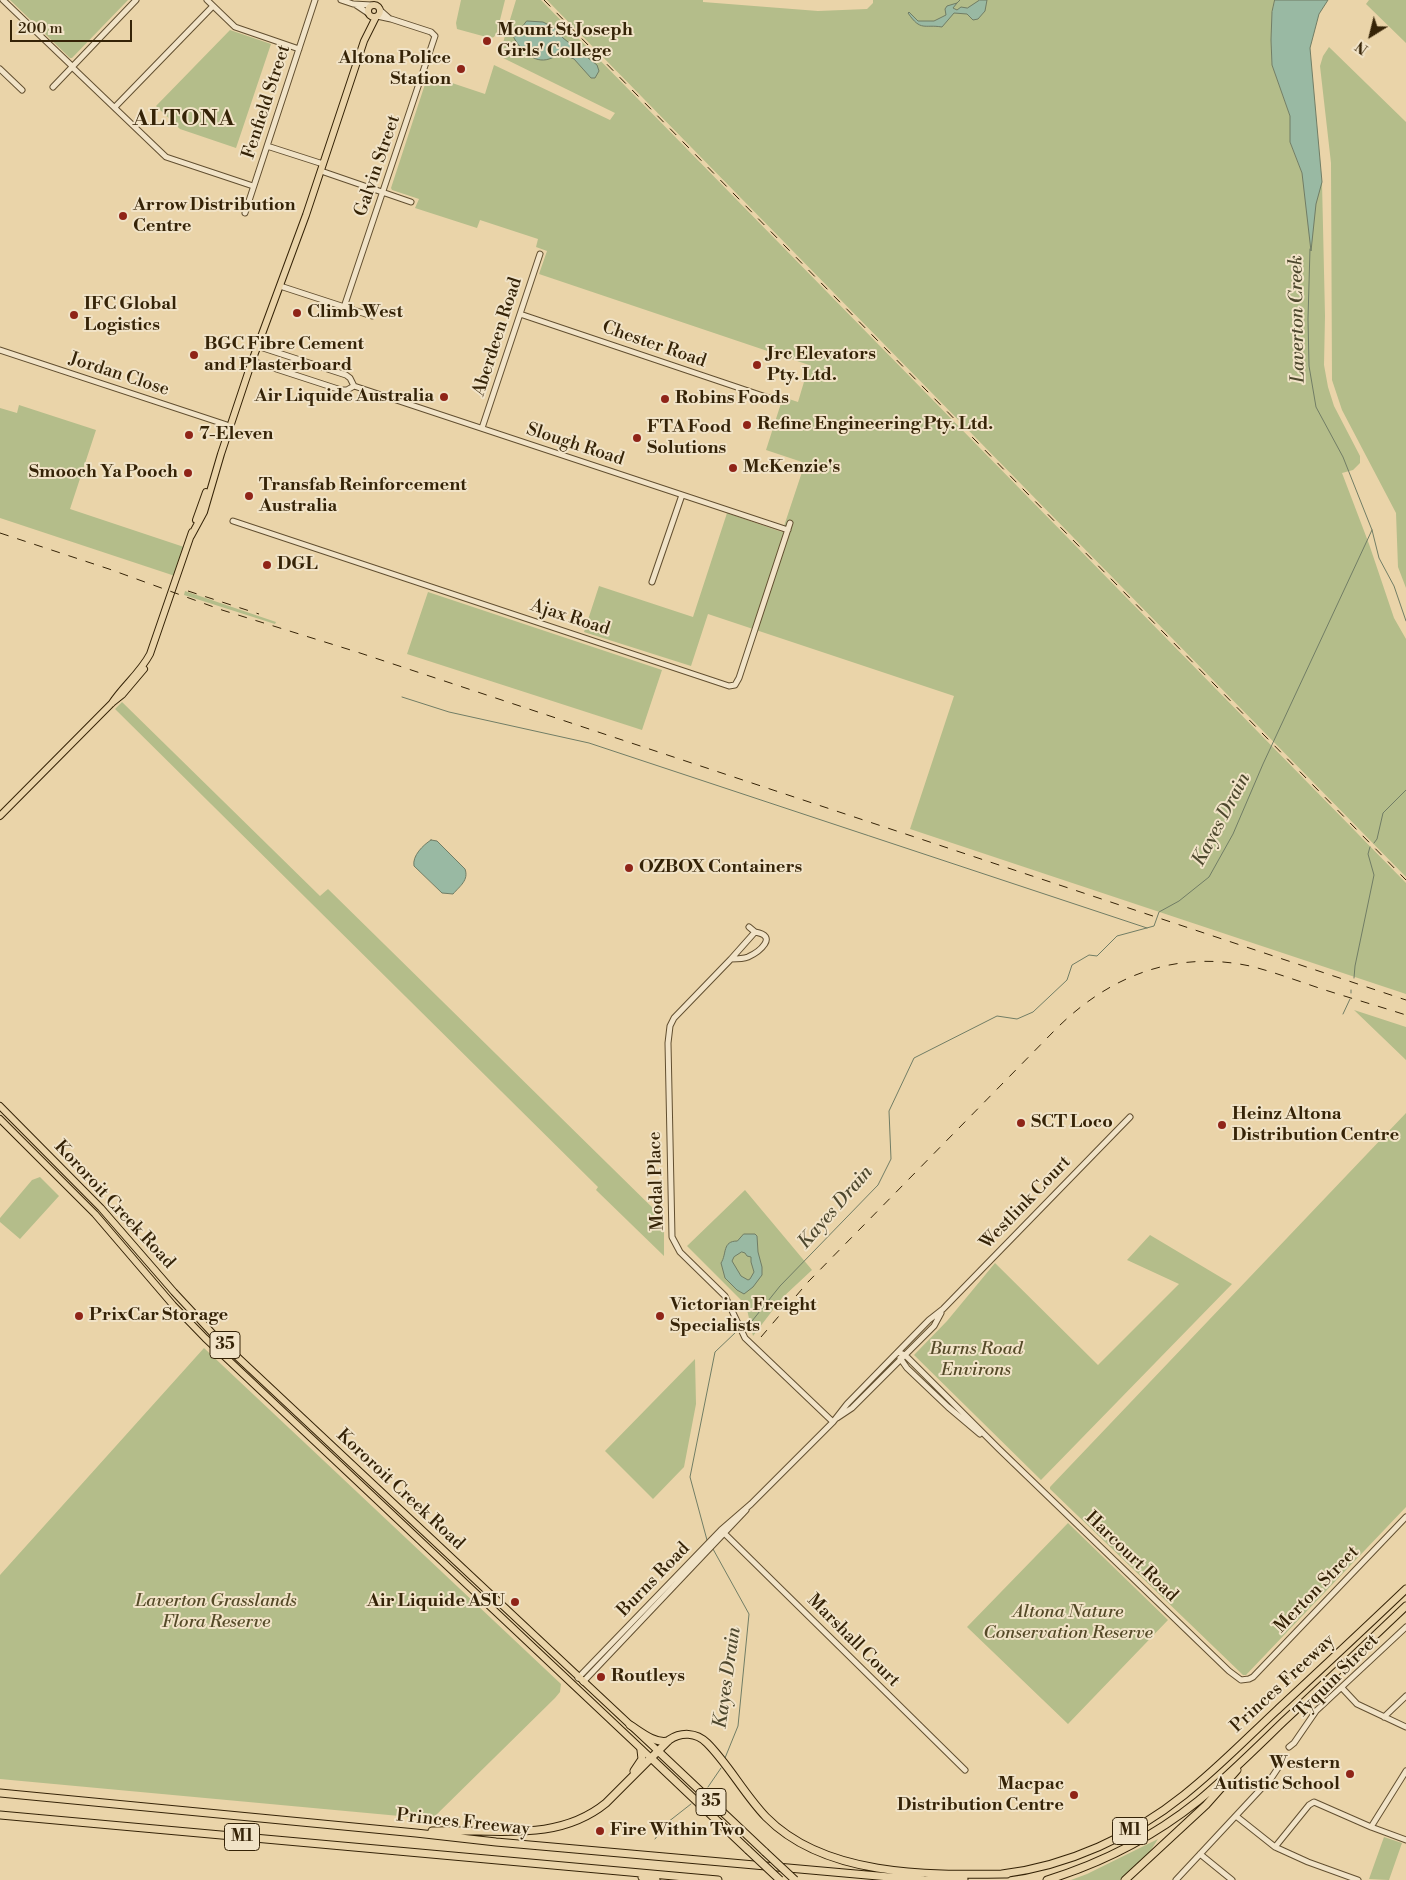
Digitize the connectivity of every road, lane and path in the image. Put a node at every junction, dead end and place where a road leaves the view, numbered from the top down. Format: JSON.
{"nodes":[{"id":1,"x":3,"y":0,"type":"edge"},
{"id":2,"x":136,"y":0,"type":"edge"},
{"id":3,"x":207,"y":0,"type":"edge"},
{"id":4,"x":315,"y":0,"type":"edge"},
{"id":5,"x":341,"y":0,"type":"edge"},
{"id":6,"x":380,"y":0,"type":"edge"},
{"id":7,"x":353,"y":4,"type":"junction"},
{"id":8,"x":213,"y":6,"type":"junction"},
{"id":9,"x":376,"y":9,"type":"edge"},
{"id":10,"x":368,"y":13,"type":"junction"},
{"id":11,"x":364,"y":41,"type":"junction"},
{"id":12,"x":299,"y":48,"type":"junction"},
{"id":13,"x":72,"y":66,"type":"junction"},
{"id":14,"x":0,"y":69,"type":"edge"},
{"id":15,"x":53,"y":87,"type":"dead end"},
{"id":16,"x":22,"y":90,"type":"dead end"},
{"id":17,"x":115,"y":107,"type":"junction"},
{"id":18,"x":267,"y":146,"type":"junction"},
{"id":19,"x":323,"y":164,"type":"junction"},
{"id":20,"x":321,"y":171,"type":"junction"},
{"id":21,"x":253,"y":186,"type":"junction"},
{"id":22,"x":384,"y":192,"type":"junction"},
{"id":23,"x":411,"y":202,"type":"dead end"},
{"id":24,"x":245,"y":213,"type":"dead end"},
{"id":25,"x":540,"y":254,"type":"dead end"},
{"id":26,"x":280,"y":286,"type":"junction"},
{"id":27,"x":344,"y":307,"type":"junction"},
{"id":28,"x":520,"y":314,"type":"junction"},
{"id":29,"x":372,"y":316,"type":"dead end"},
{"id":30,"x":257,"y":346,"type":"junction"},
{"id":31,"x":0,"y":350,"type":"edge"},
{"id":32,"x":252,"y":361,"type":"junction"},
{"id":33,"x":354,"y":386,"type":"junction"},
{"id":34,"x":778,"y":401,"type":"dead end"},
{"id":35,"x":230,"y":426,"type":"junction"},
{"id":36,"x":482,"y":428,"type":"junction"},
{"id":37,"x":682,"y":495,"type":"junction"},
{"id":38,"x":233,"y":521,"type":"dead end"},
{"id":39,"x":790,"y":522,"type":"dead end"},
{"id":40,"x":788,"y":530,"type":"junction"},
{"id":41,"x":652,"y":582,"type":"dead end"},
{"id":42,"x":0,"y":816,"type":"edge"},
{"id":43,"x":749,"y":927,"type":"dead end"},
{"id":44,"x":755,"y":932,"type":"junction"},
{"id":45,"x":732,"y":960,"type":"junction"},
{"id":46,"x":0,"y":1106,"type":"edge"},
{"id":47,"x":1130,"y":1117,"type":"dead end"},
{"id":48,"x":0,"y":1119,"type":"edge"},
{"id":49,"x":51,"y":1157,"type":"junction"},
{"id":50,"x":45,"y":1163,"type":"junction"},
{"id":51,"x":943,"y":1309,"type":"junction"},
{"id":52,"x":222,"y":1342,"type":"junction"},
{"id":53,"x":216,"y":1348,"type":"junction"},
{"id":54,"x":898,"y":1352,"type":"junction"},
{"id":55,"x":905,"y":1355,"type":"junction"},
{"id":56,"x":900,"y":1360,"type":"junction"},
{"id":57,"x":833,"y":1422,"type":"junction"},
{"id":58,"x":998,"y":1449,"type":"junction"},
{"id":59,"x":1406,"y":1517,"type":"edge"},
{"id":60,"x":412,"y":1521,"type":"junction"},
{"id":61,"x":405,"y":1527,"type":"junction"},
{"id":62,"x":723,"y":1532,"type":"junction"},
{"id":63,"x":479,"y":1585,"type":"junction"},
{"id":64,"x":1406,"y":1589,"type":"edge"},
{"id":65,"x":473,"y":1591,"type":"junction"},
{"id":66,"x":659,"y":1597,"type":"junction"},
{"id":67,"x":1406,"y":1606,"type":"edge"},
{"id":68,"x":1406,"y":1627,"type":"edge"},
{"id":69,"x":599,"y":1656,"type":"junction"},
{"id":70,"x":602,"y":1662,"type":"junction"},
{"id":71,"x":580,"y":1680,"type":"junction"},
{"id":72,"x":1246,"y":1680,"type":"joint"},
{"id":73,"x":574,"y":1686,"type":"junction"},
{"id":74,"x":1342,"y":1688,"type":"junction"},
{"id":75,"x":1406,"y":1696,"type":"edge"},
{"id":76,"x":1384,"y":1716,"type":"junction"},
{"id":77,"x":630,"y":1725,"type":"junction"},
{"id":78,"x":1406,"y":1727,"type":"edge"},
{"id":79,"x":669,"y":1740,"type":"junction"},
{"id":80,"x":1257,"y":1746,"type":"junction"},
{"id":81,"x":1289,"y":1747,"type":"dead end"},
{"id":82,"x":641,"y":1750,"type":"junction"},
{"id":83,"x":658,"y":1751,"type":"junction"},
{"id":84,"x":652,"y":1759,"type":"junction"},
{"id":85,"x":1281,"y":1759,"type":"dead end"},
{"id":86,"x":965,"y":1770,"type":"dead end"},
{"id":87,"x":1406,"y":1771,"type":"edge"},
{"id":88,"x":626,"y":1784,"type":"junction"},
{"id":89,"x":0,"y":1793,"type":"edge"},
{"id":90,"x":0,"y":1815,"type":"edge"},
{"id":91,"x":1236,"y":1816,"type":"junction"},
{"id":92,"x":1371,"y":1827,"type":"junction"},
{"id":93,"x":416,"y":1833,"type":"junction"},
{"id":94,"x":1406,"y":1840,"type":"edge"},
{"id":95,"x":1276,"y":1847,"type":"junction"},
{"id":96,"x":1200,"y":1854,"type":"junction"},
{"id":97,"x":484,"y":1859,"type":"junction"},
{"id":98,"x":1007,"y":1874,"type":"junction"},
{"id":99,"x":656,"y":1880,"type":"edge"},
{"id":100,"x":718,"y":1880,"type":"edge"},
{"id":101,"x":780,"y":1880,"type":"edge"},
{"id":102,"x":795,"y":1880,"type":"edge"},
{"id":103,"x":923,"y":1880,"type":"edge"},
{"id":104,"x":927,"y":1880,"type":"edge"},
{"id":105,"x":1048,"y":1880,"type":"edge"},
{"id":106,"x":1126,"y":1880,"type":"edge"},
{"id":107,"x":1176,"y":1880,"type":"edge"},
{"id":108,"x":1232,"y":1880,"type":"edge"},
{"id":109,"x":1358,"y":1880,"type":"edge"}],
"edges":[{"from":1,"to":13,"type":"street"},
{"from":2,"to":13,"type":"street"},
{"from":3,"to":8,"type":"street"},
{"from":4,"to":12,"type":"street","name":"Fenfield Street"},
{"from":5,"to":7,"type":"street"},
{"from":6,"to":9,"type":"main road"},
{"from":7,"to":9,"type":"street"},
{"from":7,"to":10,"type":"street"},
{"from":8,"to":12,"type":"street"},
{"from":8,"to":17,"type":"street"},
{"from":9,"to":10,"type":"main road"},
{"from":9,"to":11,"type":"main road"},
{"from":9,"to":22,"type":"street","name":"Galvin Street"},
{"from":10,"to":11,"type":"main road"},
{"from":11,"to":19,"type":"main road"},
{"from":12,"to":18,"type":"street","name":"Fenfield Street"},
{"from":13,"to":15,"type":"street"},
{"from":13,"to":17,"type":"street"},
{"from":14,"to":16,"type":"street"},
{"from":17,"to":21,"type":"street"},
{"from":18,"to":19,"type":"street"},
{"from":18,"to":21,"type":"street","name":"Fenfield Street"},
{"from":19,"to":20,"type":"main road"},
{"from":20,"to":22,"type":"street"},
{"from":20,"to":26,"type":"main road"},
{"from":21,"to":24,"type":"street","name":"Fenfield Street"},
{"from":22,"to":23,"type":"street"},
{"from":22,"to":27,"type":"street","name":"Galvin Street"},
{"from":25,"to":28,"type":"street","name":"Aberdeen Road"},
{"from":26,"to":27,"type":"street"},
{"from":26,"to":30,"type":"main road"},
{"from":27,"to":29,"type":"street"},
{"from":28,"to":34,"type":"street","name":"Chester Road"},
{"from":28,"to":36,"type":"street","name":"Aberdeen Road"},
{"from":30,"to":32,"type":"main road"},
{"from":30,"to":33,"type":"street","name":"Slough Road"},
{"from":31,"to":35,"type":"street","name":"Jordan Close"},
{"from":32,"to":33,"type":"street","name":"Slough Road"},
{"from":32,"to":35,"type":"main road"},
{"from":33,"to":36,"type":"street","name":"Slough Road"},
{"from":35,"to":42,"type":"main road"},
{"from":36,"to":37,"type":"street","name":"Slough Road"},
{"from":37,"to":40,"type":"street","name":"Slough Road"},
{"from":37,"to":41,"type":"street"},
{"from":38,"to":40,"type":"street","name":"Ajax Road"},
{"from":39,"to":40,"type":"street","name":"Ajax Road"},
{"from":43,"to":44,"type":"street"},
{"from":44,"to":45,"type":"street","name":"Modal Place"},
{"from":44,"to":45,"type":"street","name":"Modal Place"},
{"from":45,"to":57,"type":"street","name":"Modal Place"},
{"from":46,"to":49,"type":"main road","name":"Kororoit Creek Road","number":"35"},
{"from":47,"to":51,"type":"street","name":"Westlink Court"},
{"from":48,"to":50,"type":"main road","name":"Kororoit Creek Road","number":"35"},
{"from":49,"to":50,"type":"main road"},
{"from":49,"to":52,"type":"main road","name":"Kororoit Creek Road","number":"35"},
{"from":50,"to":53,"type":"main road","name":"Kororoit Creek Road","number":"35"},
{"from":51,"to":54,"type":"street","name":"Westlink Court"},
{"from":51,"to":55,"type":"street","name":"Westlink Court"},
{"from":52,"to":53,"type":"main road"},
{"from":52,"to":60,"type":"main road","name":"Kororoit Creek Road","number":"35"},
{"from":53,"to":61,"type":"main road","name":"Kororoit Creek Road","number":"35"},
{"from":54,"to":55,"type":"street","name":"Harcourt Road"},
{"from":54,"to":56,"type":"street"},
{"from":54,"to":57,"type":"street","name":"Burns Road"},
{"from":55,"to":56,"type":"street","name":"Burns Road"},
{"from":55,"to":58,"type":"street","name":"Harcourt Road"},
{"from":56,"to":57,"type":"street","name":"Burns Road"},
{"from":56,"to":58,"type":"street","name":"Harcourt Road"},
{"from":57,"to":62,"type":"street","name":"Burns Road"},
{"from":58,"to":72,"type":"street","name":"Harcourt Road"},
{"from":59,"to":72,"type":"street","name":"Merton Street"},
{"from":60,"to":61,"type":"main road"},
{"from":60,"to":63,"type":"main road","name":"Kororoit Creek Road","number":"35"},
{"from":61,"to":65,"type":"main road","name":"Kororoit Creek Road","number":"35"},
{"from":62,"to":66,"type":"street","name":"Burns Road"},
{"from":62,"to":86,"type":"street","name":"Marshall Court"},
{"from":63,"to":65,"type":"main road"},
{"from":63,"to":71,"type":"main road","name":"Kororoit Creek Road","number":"35"},
{"from":64,"to":98,"type":"highway","name":"Princes Freeway","number":"M1"},
{"from":65,"to":73,"type":"main road","name":"Kororoit Creek Road","number":"35"},
{"from":66,"to":69,"type":"street","name":"Burns Road"},
{"from":66,"to":70,"type":"street","name":"Burns Road"},
{"from":67,"to":80,"type":"highway","name":"Princes Freeway","number":"M1"},
{"from":68,"to":74,"type":"street","name":"Tyquin Street"},
{"from":69,"to":70,"type":"street"},
{"from":69,"to":71,"type":"street","name":"Burns Road"},
{"from":70,"to":71,"type":"street","name":"Burns Road"},
{"from":71,"to":73,"type":"main road"},
{"from":71,"to":77,"type":"main road","name":"Kororoit Creek Road","number":"35"},
{"from":73,"to":82,"type":"main road","name":"Kororoit Creek Road","number":"35"},
{"from":74,"to":76,"type":"street"},
{"from":74,"to":81,"type":"street","name":"Tyquin Street"},
{"from":75,"to":76,"type":"street"},
{"from":76,"to":78,"type":"street"},
{"from":77,"to":79,"type":"highway"},
{"from":77,"to":83,"type":"main road","name":"Kororoit Creek Road","number":"35"},
{"from":79,"to":83,"type":"highway"},
{"from":79,"to":98,"type":"highway"},
{"from":80,"to":105,"type":"highway","name":"Princes Freeway","number":"M1"},
{"from":80,"to":106,"type":"highway"},
{"from":82,"to":84,"type":"main road","name":"Kororoit Creek Road","number":"35"},
{"from":82,"to":88,"type":"highway"},
{"from":83,"to":84,"type":"highway"},
{"from":83,"to":102,"type":"highway","name":"Kororoit Creek Road","number":"35","bridge":true},
{"from":84,"to":88,"type":"highway"},
{"from":84,"to":101,"type":"highway","name":"Kororoit Creek Road","number":"35","bridge":true},
{"from":85,"to":91,"type":"street"},
{"from":87,"to":92,"type":"street"},
{"from":88,"to":93,"type":"highway"},
{"from":89,"to":93,"type":"highway","name":"Princes Freeway","number":"M1"},
{"from":90,"to":97,"type":"highway","name":"Princes Freeway","number":"M1"},
{"from":91,"to":95,"type":"street"},
{"from":91,"to":96,"type":"street"},
{"from":92,"to":94,"type":"street"},
{"from":92,"to":95,"type":"street"},
{"from":93,"to":103,"type":"highway","name":"Princes Freeway","number":"M1"},
{"from":95,"to":109,"type":"street"},
{"from":96,"to":107,"type":"street"},
{"from":96,"to":108,"type":"street"},
{"from":97,"to":99,"type":"highway"},
{"from":97,"to":100,"type":"highway","name":"Princes Freeway","number":"M1"},
{"from":98,"to":104,"type":"highway","name":"Princes Freeway","number":"M1"}]}
